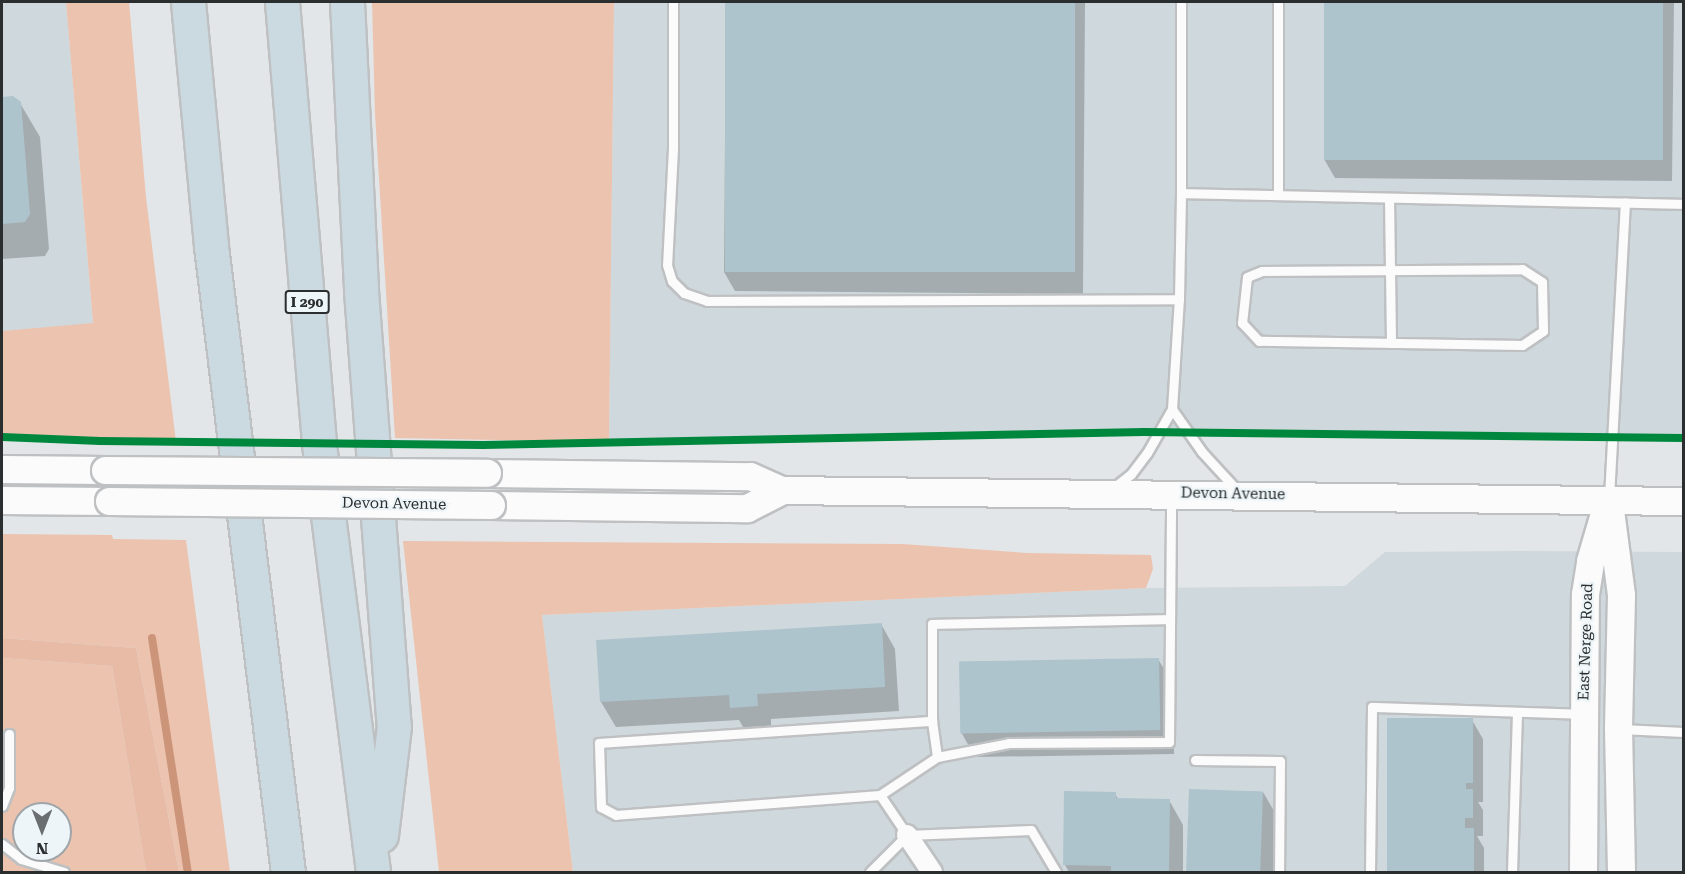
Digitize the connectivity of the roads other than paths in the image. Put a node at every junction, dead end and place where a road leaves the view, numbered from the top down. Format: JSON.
{"nodes":[{"id":1,"x":188,"y":2,"type":"edge"},
{"id":2,"x":282,"y":2,"type":"edge"},
{"id":3,"x":346,"y":2,"type":"edge"},
{"id":4,"x":673,"y":2,"type":"edge"},
{"id":5,"x":1181,"y":2,"type":"edge"},
{"id":6,"x":1278,"y":2,"type":"edge"},
{"id":7,"x":1181,"y":193,"type":"junction"},
{"id":8,"x":1278,"y":195,"type":"junction"},
{"id":9,"x":1389,"y":198,"type":"junction"},
{"id":10,"x":1624,"y":202,"type":"junction"},
{"id":11,"x":1683,"y":204,"type":"edge"},
{"id":12,"x":1390,"y":270,"type":"junction"},
{"id":13,"x":1179,"y":299,"type":"junction"},
{"id":14,"x":1391,"y":343,"type":"junction"},
{"id":15,"x":1172,"y":409,"type":"junction"},
{"id":16,"x":2,"y":469,"type":"edge"},
{"id":17,"x":782,"y":490,"type":"junction"},
{"id":18,"x":1107,"y":493,"type":"junction"},
{"id":19,"x":1171,"y":494,"type":"junction"},
{"id":20,"x":1240,"y":494,"type":"junction"},
{"id":21,"x":2,"y":500,"type":"edge"},
{"id":22,"x":1608,"y":500,"type":"junction"},
{"id":23,"x":1683,"y":501,"type":"edge"},
{"id":24,"x":1170,"y":619,"type":"junction"},
{"id":25,"x":1517,"y":713,"type":"junction"},
{"id":26,"x":1583,"y":714,"type":"junction"},
{"id":27,"x":932,"y":721,"type":"junction"},
{"id":28,"x":1618,"y":729,"type":"junction"},
{"id":29,"x":1683,"y":732,"type":"edge"},
{"id":30,"x":9,"y":735,"type":"dead end"},
{"id":31,"x":937,"y":757,"type":"junction"},
{"id":32,"x":1195,"y":760,"type":"dead end"},
{"id":33,"x":880,"y":795,"type":"junction"},
{"id":34,"x":2,"y":806,"type":"edge"},
{"id":35,"x":907,"y":835,"type":"junction"},
{"id":36,"x":2,"y":844,"type":"edge"},
{"id":37,"x":64,"y":873,"type":"edge"},
{"id":38,"x":288,"y":873,"type":"edge"},
{"id":39,"x":374,"y":873,"type":"edge"},
{"id":40,"x":870,"y":873,"type":"edge"},
{"id":41,"x":932,"y":873,"type":"edge"},
{"id":42,"x":1056,"y":873,"type":"edge"},
{"id":43,"x":1280,"y":873,"type":"edge"},
{"id":44,"x":1370,"y":873,"type":"edge"},
{"id":45,"x":1512,"y":873,"type":"edge"},
{"id":46,"x":1583,"y":873,"type":"edge"},
{"id":47,"x":1621,"y":873,"type":"edge"}],
"edges":[{"from":1,"to":38,"type":"highway"},
{"from":2,"to":39,"type":"highway","number":"I 290"},
{"from":3,"to":39,"type":"highway"},
{"from":4,"to":13,"type":"lane"},
{"from":5,"to":7,"type":"lane"},
{"from":6,"to":8,"type":"lane"},
{"from":7,"to":8,"type":"lane"},
{"from":7,"to":13,"type":"lane"},
{"from":8,"to":9,"type":"lane"},
{"from":9,"to":10,"type":"lane"},
{"from":9,"to":12,"type":"lane"},
{"from":10,"to":11,"type":"lane"},
{"from":10,"to":22,"type":"lane"},
{"from":12,"to":14,"type":"lane"},
{"from":12,"to":14,"type":"lane"},
{"from":12,"to":14,"type":"lane"},
{"from":13,"to":15,"type":"lane"},
{"from":15,"to":18,"type":"lane"},
{"from":15,"to":20,"type":"lane"},
{"from":16,"to":17,"type":"main road","name":"Devon Avenue","bridge":true},
{"from":17,"to":18,"type":"main road","name":"Devon Avenue"},
{"from":17,"to":21,"type":"main road","name":"Devon Avenue","bridge":true},
{"from":18,"to":19,"type":"main road","name":"Devon Avenue"},
{"from":19,"to":20,"type":"main road","name":"Devon Avenue"},
{"from":19,"to":24,"type":"lane"},
{"from":20,"to":22,"type":"main road","name":"Devon Avenue"},
{"from":22,"to":23,"type":"main road","name":"Devon Avenue"},
{"from":22,"to":26,"type":"main road","name":"East Nerge Road"},
{"from":22,"to":28,"type":"main road","name":"East Nerge Road"},
{"from":24,"to":27,"type":"lane"},
{"from":24,"to":31,"type":"lane"},
{"from":25,"to":26,"type":"lane"},
{"from":25,"to":44,"type":"lane"},
{"from":25,"to":45,"type":"lane"},
{"from":26,"to":46,"type":"main road","name":"East Nerge Road"},
{"from":27,"to":31,"type":"lane"},
{"from":27,"to":33,"type":"lane"},
{"from":28,"to":29,"type":"lane"},
{"from":28,"to":47,"type":"main road","name":"East Nerge Road"},
{"from":30,"to":34,"type":"lane"},
{"from":31,"to":33,"type":"lane"},
{"from":32,"to":43,"type":"lane"},
{"from":33,"to":35,"type":"lane"},
{"from":35,"to":40,"type":"lane"},
{"from":35,"to":41,"type":"street"},
{"from":35,"to":42,"type":"lane"},
{"from":36,"to":37,"type":"lane"}]}
